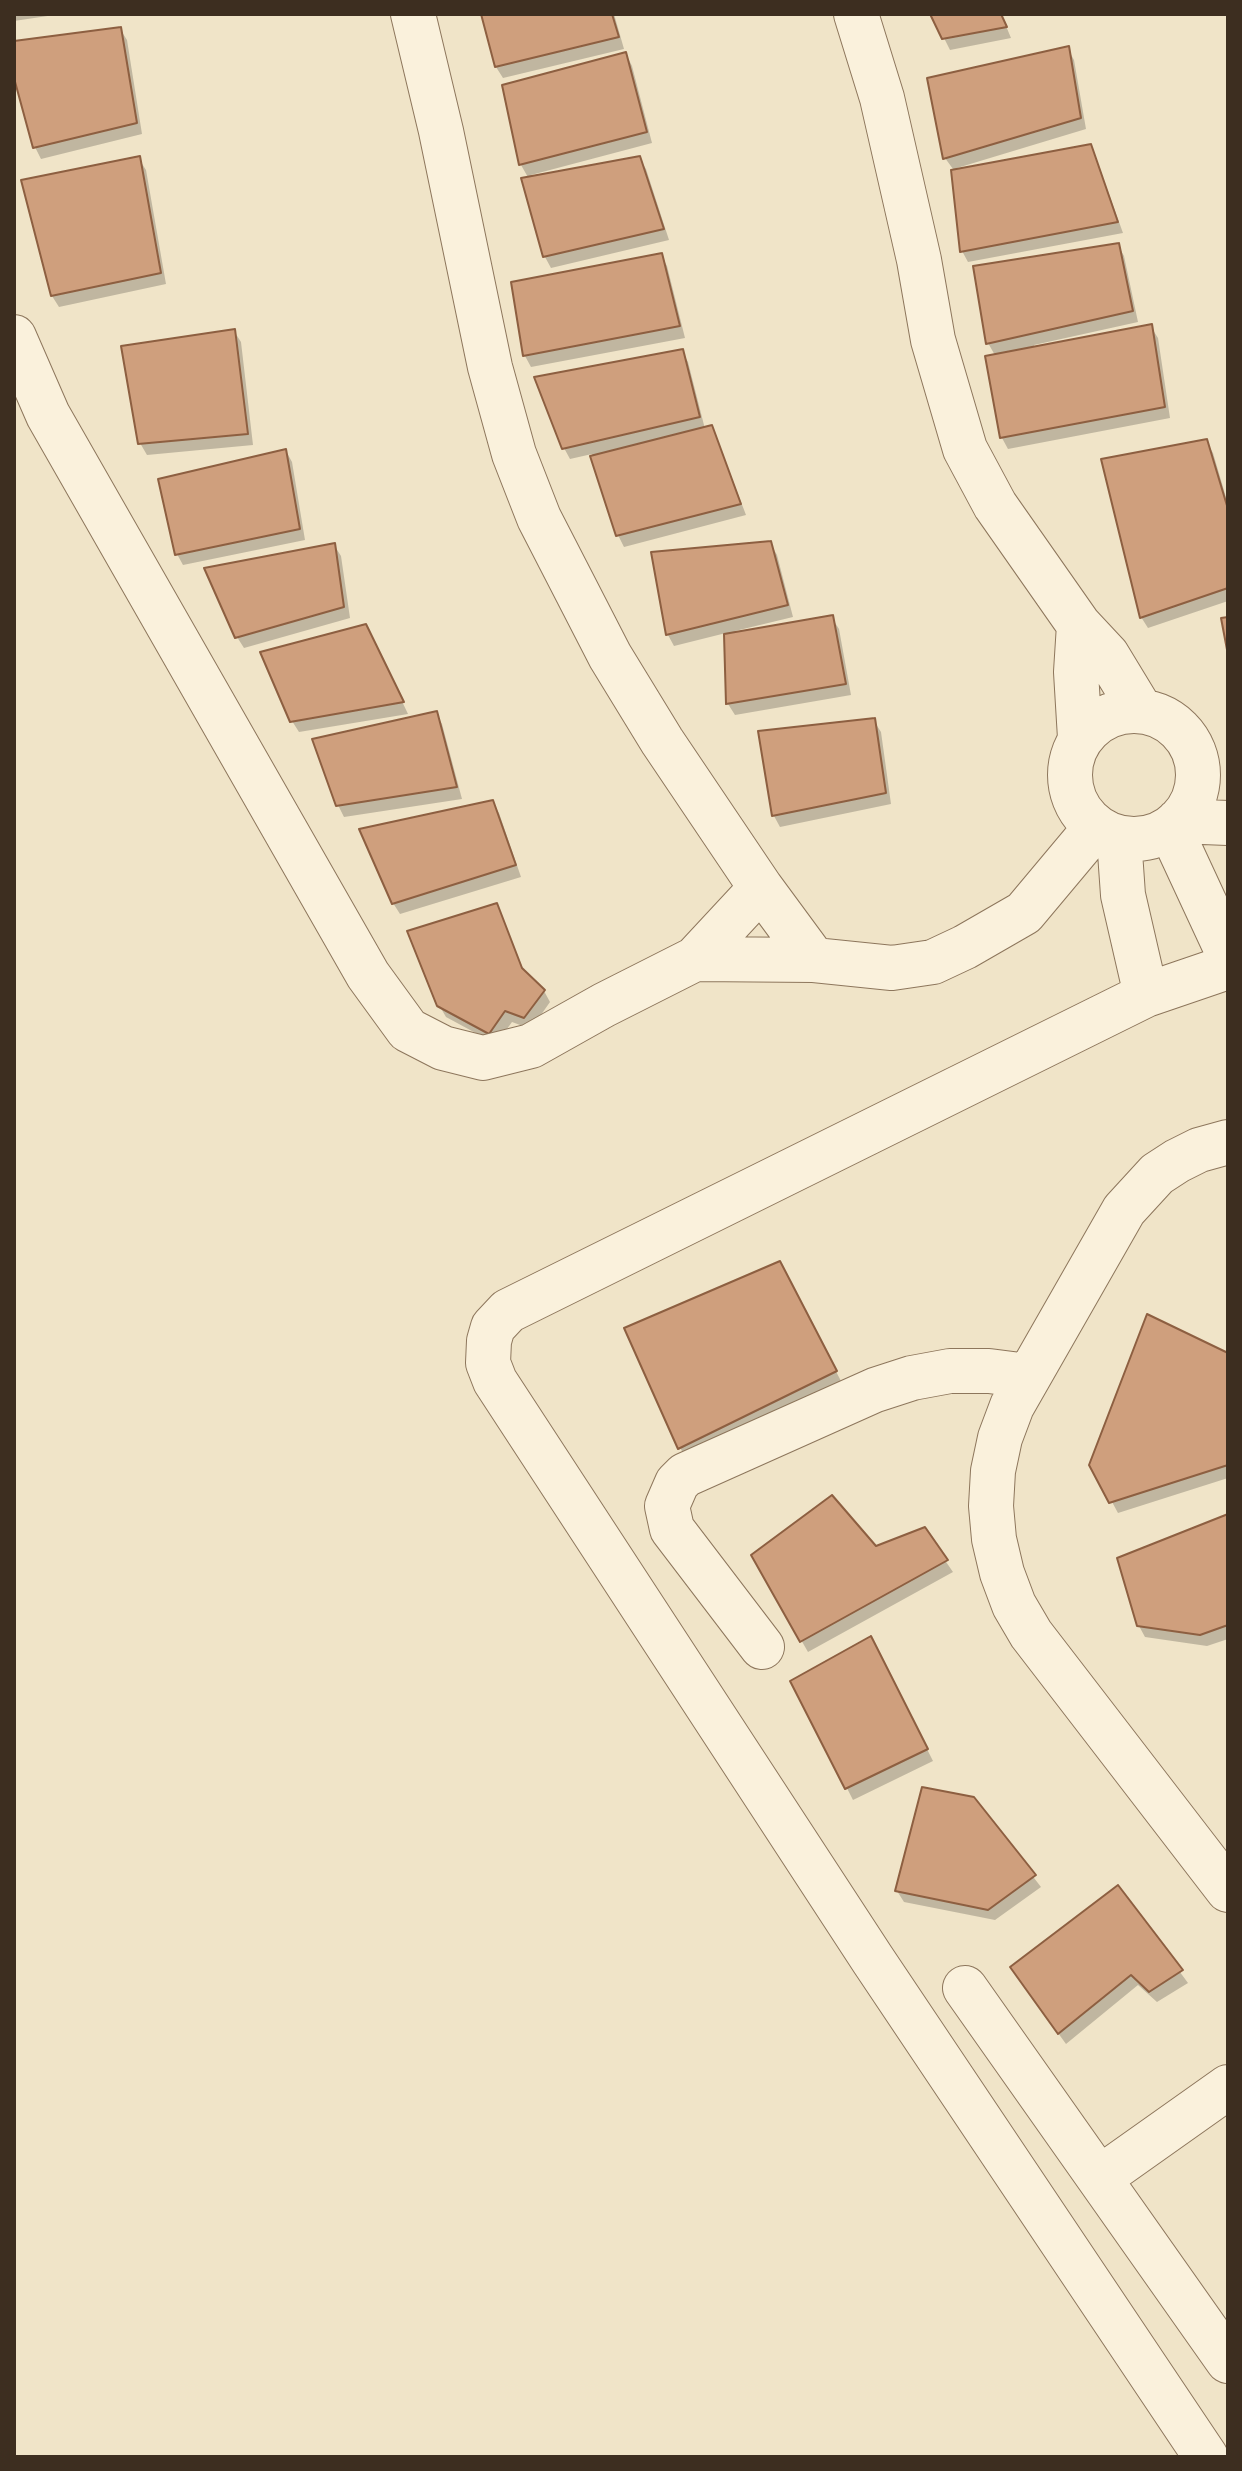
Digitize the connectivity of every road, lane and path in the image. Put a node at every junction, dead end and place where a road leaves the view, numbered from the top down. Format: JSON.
{"nodes":[{"id":1,"x":413,"y":14,"type":"edge"},
{"id":2,"x":856,"y":14,"type":"edge"},
{"id":3,"x":14,"y":337,"type":"edge"},
{"id":4,"x":1079,"y":625,"type":"junction"},
{"id":5,"x":1141,"y":711,"type":"junction"},
{"id":6,"x":1080,"y":738,"type":"junction"},
{"id":7,"x":1212,"y":767,"type":"edge"},
{"id":8,"x":1228,"y":823,"type":"edge"},
{"id":9,"x":1174,"y":825,"type":"junction"},
{"id":10,"x":1107,"y":833,"type":"junction"},
{"id":11,"x":761,"y":888,"type":"junction"},
{"id":12,"x":1228,"y":953,"type":"edge"},
{"id":13,"x":695,"y":959,"type":"junction"},
{"id":14,"x":814,"y":960,"type":"junction"},
{"id":15,"x":1228,"y":967,"type":"edge"},
{"id":16,"x":1146,"y":995,"type":"junction"},
{"id":17,"x":1228,"y":1142,"type":"edge"},
{"id":18,"x":1028,"y":1376,"type":"junction"},
{"id":19,"x":762,"y":1647,"type":"dead end"},
{"id":20,"x":1228,"y":1890,"type":"edge"},
{"id":21,"x":965,"y":1988,"type":"dead end"},
{"id":22,"x":1228,"y":2087,"type":"edge"},
{"id":23,"x":1101,"y":2177,"type":"junction"},
{"id":24,"x":1228,"y":2361,"type":"edge"},
{"id":25,"x":1206,"y":2457,"type":"edge"}],
"edges":[{"from":1,"to":11,"type":"street"},
{"from":2,"to":4,"type":"street"},
{"from":3,"to":13,"type":"street"},
{"from":4,"to":5,"type":"street"},
{"from":4,"to":6,"type":"street"},
{"from":5,"to":6,"type":"street"},
{"from":5,"to":7,"type":"street"},
{"from":6,"to":10,"type":"street"},
{"from":7,"to":9,"type":"street"},
{"from":8,"to":9,"type":"street"},
{"from":9,"to":10,"type":"street"},
{"from":9,"to":12,"type":"street"},
{"from":10,"to":14,"type":"street"},
{"from":10,"to":16,"type":"street"},
{"from":11,"to":13,"type":"street"},
{"from":11,"to":14,"type":"street"},
{"from":13,"to":14,"type":"street"},
{"from":15,"to":16,"type":"street"},
{"from":16,"to":25,"type":"street"},
{"from":17,"to":18,"type":"street"},
{"from":18,"to":19,"type":"street"},
{"from":18,"to":20,"type":"street"},
{"from":21,"to":23,"type":"street"},
{"from":22,"to":23,"type":"street"},
{"from":23,"to":24,"type":"street"}]}
